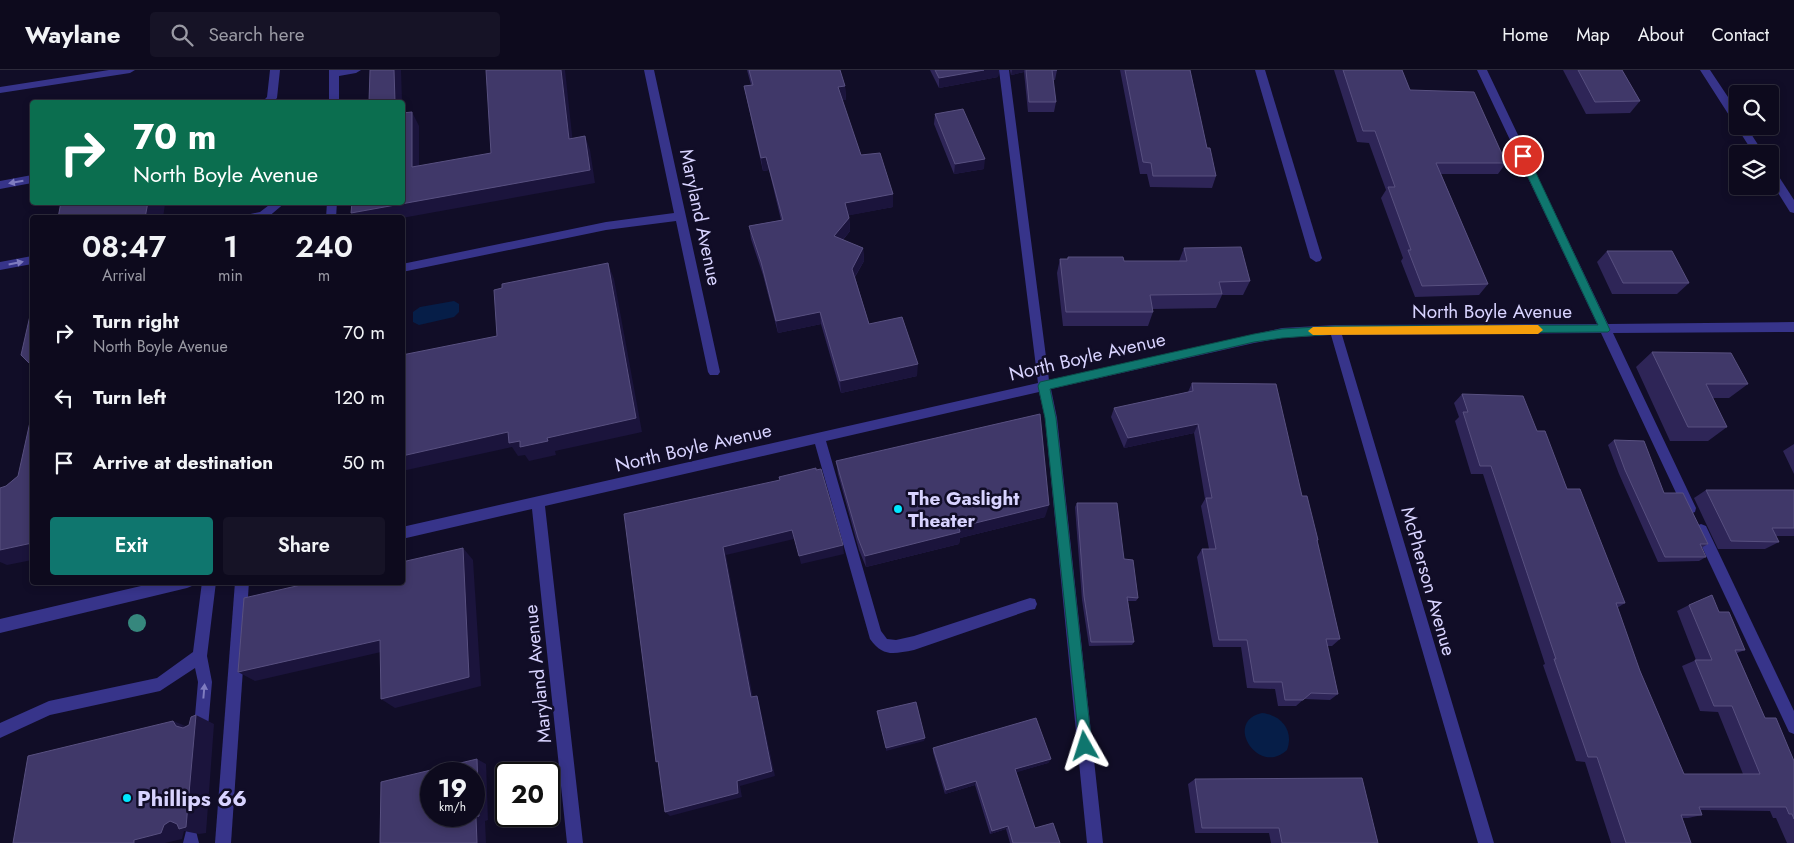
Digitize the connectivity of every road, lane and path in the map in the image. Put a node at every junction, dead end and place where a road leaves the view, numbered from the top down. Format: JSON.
{"nodes":[{"id":1,"x":130,"y":70,"type":"edge"},
{"id":2,"x":274,"y":70,"type":"edge"},
{"id":3,"x":356,"y":70,"type":"edge"},
{"id":4,"x":649,"y":70,"type":"edge"},
{"id":5,"x":1004,"y":70,"type":"edge"},
{"id":6,"x":1260,"y":70,"type":"edge"},
{"id":7,"x":1482,"y":70,"type":"edge"},
{"id":8,"x":1705,"y":70,"type":"edge"},
{"id":9,"x":334,"y":72,"type":"edge"},
{"id":10,"x":0,"y":90,"type":"edge"},
{"id":11,"x":270,"y":100,"type":"edge"},
{"id":12,"x":334,"y":100,"type":"edge"},
{"id":13,"x":1729,"y":107,"type":"edge"},
{"id":14,"x":30,"y":179,"type":"edge"},
{"id":15,"x":0,"y":185,"type":"edge"},
{"id":16,"x":1779,"y":186,"type":"edge"},
{"id":17,"x":277,"y":205,"type":"edge"},
{"id":18,"x":1794,"y":209,"type":"edge"},
{"id":19,"x":262,"y":215,"type":"edge"},
{"id":20,"x":680,"y":216,"type":"junction"},
{"id":21,"x":1316,"y":258,"type":"dead end"},
{"id":22,"x":30,"y":260,"type":"edge"},
{"id":23,"x":0,"y":266,"type":"edge"},
{"id":24,"x":405,"y":267,"type":"edge"},
{"id":25,"x":1794,"y":328,"type":"edge"},
{"id":26,"x":1335,"y":330,"type":"junction"},
{"id":27,"x":1605,"y":330,"type":"junction"},
{"id":28,"x":714,"y":372,"type":"dead end"},
{"id":29,"x":1044,"y":386,"type":"junction"},
{"id":30,"x":819,"y":437,"type":"junction"},
{"id":31,"x":538,"y":501,"type":"junction"},
{"id":32,"x":405,"y":532,"type":"edge"},
{"id":33,"x":175,"y":585,"type":"edge"},
{"id":34,"x":209,"y":585,"type":"edge"},
{"id":35,"x":242,"y":585,"type":"edge"},
{"id":36,"x":1030,"y":604,"type":"dead end"},
{"id":37,"x":0,"y":626,"type":"edge"},
{"id":38,"x":200,"y":656,"type":"junction"},
{"id":39,"x":201,"y":727,"type":"dead end"},
{"id":40,"x":1794,"y":727,"type":"edge"},
{"id":41,"x":0,"y":731,"type":"edge"},
{"id":42,"x":222,"y":843,"type":"edge"},
{"id":43,"x":575,"y":843,"type":"edge"},
{"id":44,"x":1095,"y":843,"type":"edge"},
{"id":45,"x":1486,"y":843,"type":"edge"}],
"edges":[{"from":1,"to":10,"type":"street"},
{"from":2,"to":11,"type":"street"},
{"from":3,"to":9,"type":"street"},
{"from":4,"to":20,"type":"street","name":"Maryland Avenue"},
{"from":5,"to":29,"type":"street"},
{"from":6,"to":21,"type":"street"},
{"from":7,"to":27,"type":"street"},
{"from":8,"to":13,"type":"street"},
{"from":9,"to":12,"type":"street"},
{"from":14,"to":15,"type":"street","one_way":true},
{"from":16,"to":18,"type":"street"},
{"from":17,"to":19,"type":"street"},
{"from":20,"to":24,"type":"street"},
{"from":20,"to":28,"type":"street","name":"Maryland Avenue"},
{"from":23,"to":22,"type":"street","one_way":true},
{"from":25,"to":27,"type":"street","name":"North Boyle Avenue"},
{"from":26,"to":27,"type":"street","name":"North Boyle Avenue"},
{"from":26,"to":29,"type":"street","name":"North Boyle Avenue"},
{"from":26,"to":45,"type":"street","name":"McPherson Avenue"},
{"from":27,"to":40,"type":"street"},
{"from":29,"to":30,"type":"street","name":"North Boyle Avenue"},
{"from":29,"to":44,"type":"street"},
{"from":30,"to":31,"type":"street","name":"North Boyle Avenue"},
{"from":30,"to":36,"type":"street"},
{"from":31,"to":32,"type":"street","name":"North Boyle Avenue"},
{"from":31,"to":43,"type":"street","name":"Maryland Avenue"},
{"from":33,"to":37,"type":"street"},
{"from":34,"to":38,"type":"street"},
{"from":35,"to":42,"type":"street"},
{"from":39,"to":38,"type":"street","one_way":true},
{"from":38,"to":41,"type":"street"}]}
